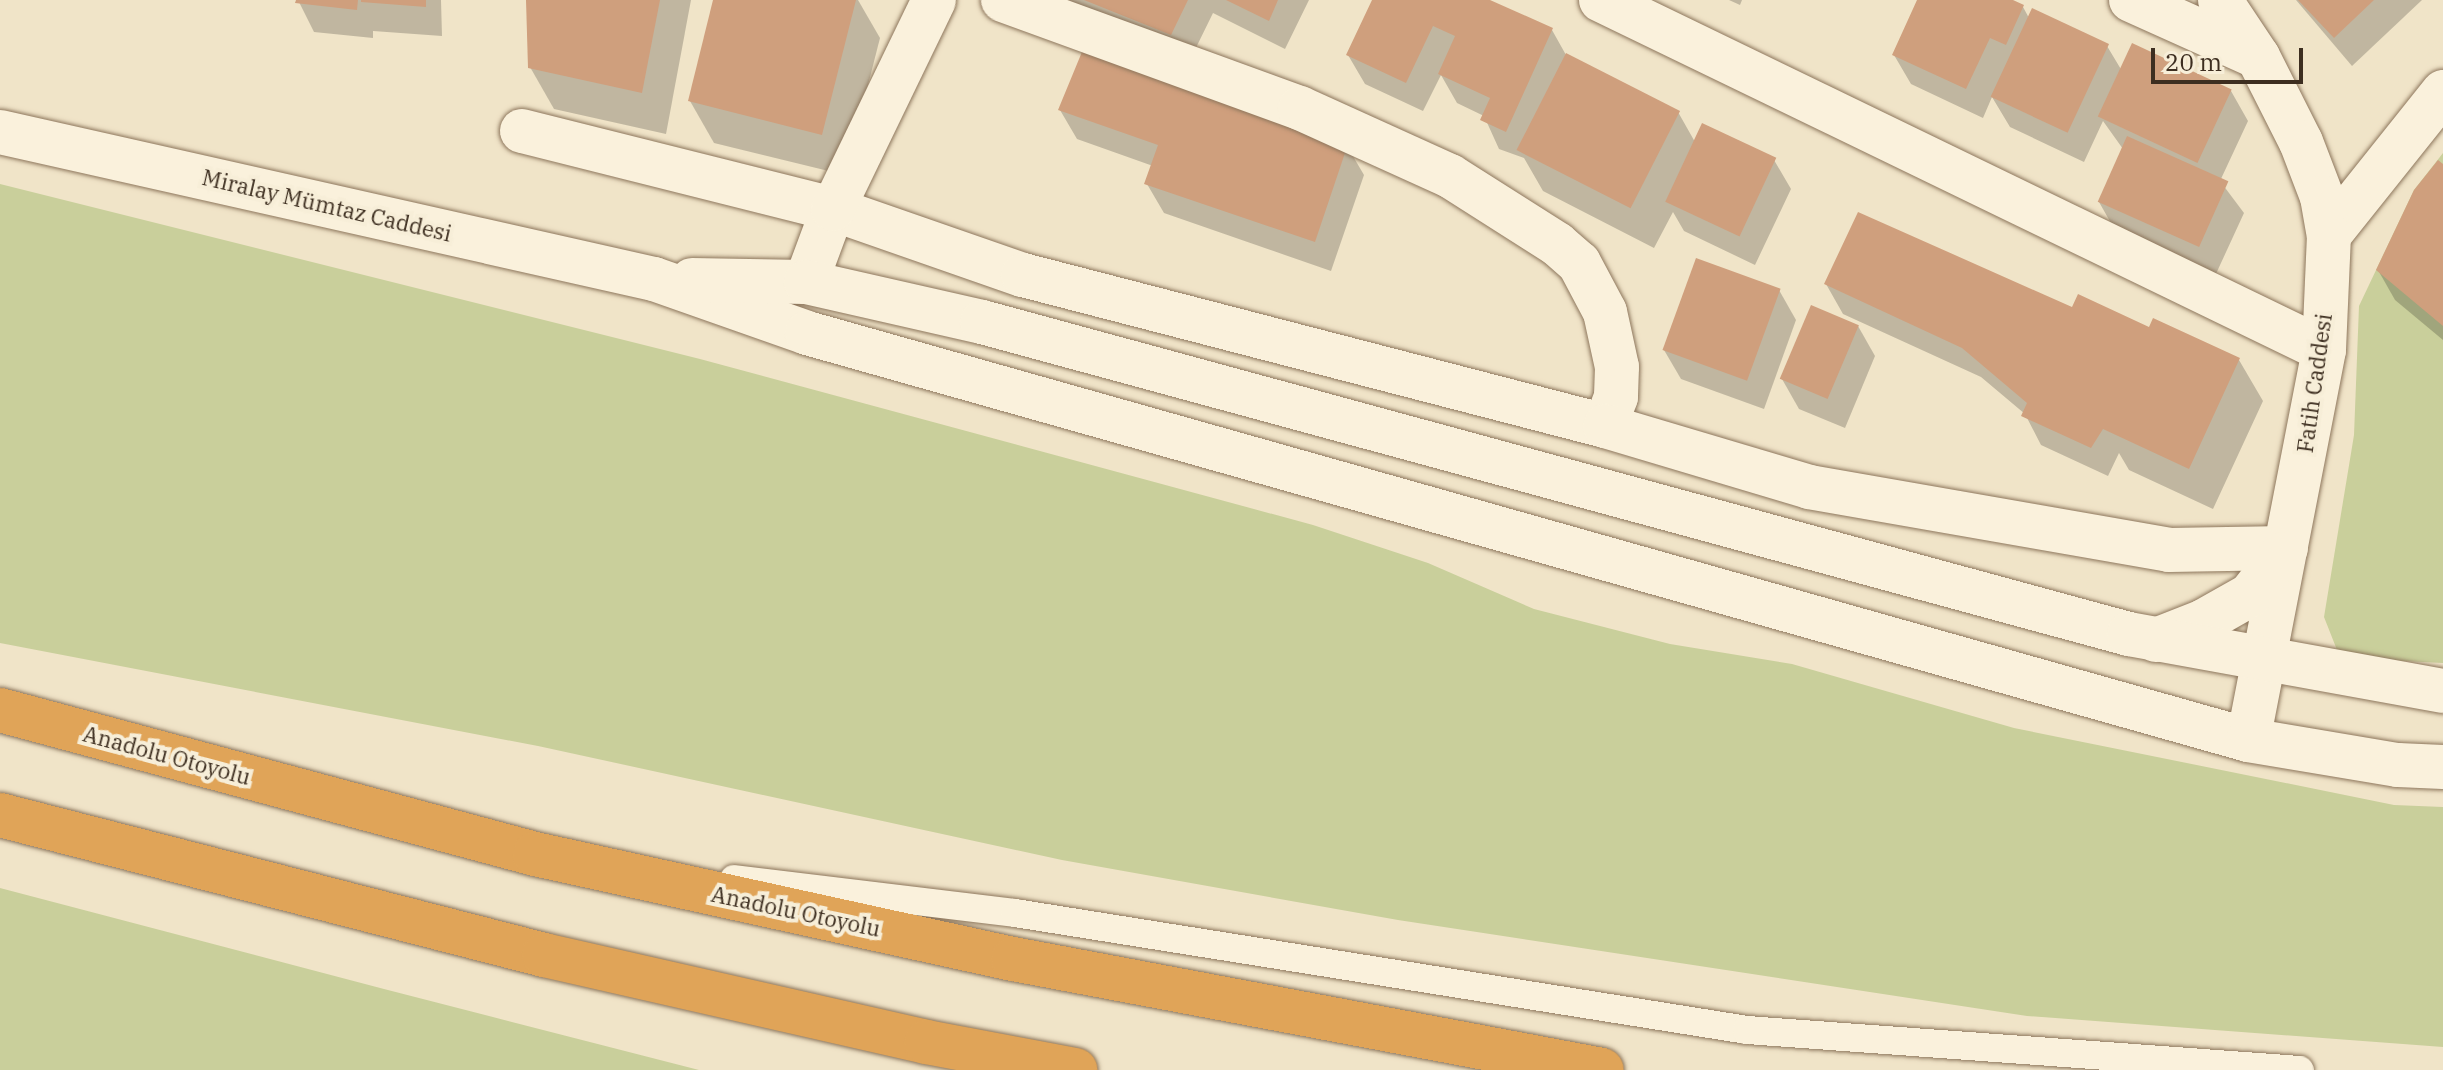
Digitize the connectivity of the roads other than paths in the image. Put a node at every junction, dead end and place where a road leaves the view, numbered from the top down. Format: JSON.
{"nodes":[{"id":1,"x":934,"y":0,"type":"edge"},
{"id":2,"x":1003,"y":0,"type":"edge"},
{"id":3,"x":1601,"y":0,"type":"edge"},
{"id":4,"x":2131,"y":0,"type":"edge"},
{"id":5,"x":2220,"y":0,"type":"edge"},
{"id":6,"x":2258,"y":57,"type":"junction"},
{"id":7,"x":2443,"y":92,"type":"edge"},
{"id":8,"x":522,"y":131,"type":"dead end"},
{"id":9,"x":0,"y":132,"type":"edge"},
{"id":10,"x":833,"y":209,"type":"junction"},
{"id":11,"x":2329,"y":235,"type":"junction"},
{"id":12,"x":654,"y":279,"type":"junction"},
{"id":13,"x":806,"y":282,"type":"junction"},
{"id":14,"x":2324,"y":350,"type":"junction"},
{"id":15,"x":1605,"y":426,"type":"junction"},
{"id":16,"x":2286,"y":548,"type":"junction"},
{"id":17,"x":2156,"y":640,"type":"junction"},
{"id":18,"x":2264,"y":661,"type":"junction"},
{"id":19,"x":2443,"y":691,"type":"edge"},
{"id":20,"x":0,"y":710,"type":"edge"},
{"id":21,"x":2248,"y":740,"type":"junction"},
{"id":22,"x":2443,"y":767,"type":"edge"},
{"id":23,"x":0,"y":815,"type":"edge"},
{"id":24,"x":535,"y":854,"type":"junction"},
{"id":25,"x":926,"y":1042,"type":"junction"},
{"id":26,"x":1019,"y":1070,"type":"edge"},
{"id":27,"x":1075,"y":1070,"type":"edge"},
{"id":28,"x":1602,"y":1070,"type":"edge"},
{"id":29,"x":2300,"y":1070,"type":"edge"}],
"edges":[{"from":1,"to":10,"type":"street"},
{"from":2,"to":15,"type":"street"},
{"from":3,"to":14,"type":"street"},
{"from":4,"to":6,"type":"street"},
{"from":5,"to":6,"type":"street","name":"Fatih Caddesi"},
{"from":6,"to":11,"type":"street","name":"Fatih Caddesi"},
{"from":7,"to":11,"type":"street"},
{"from":8,"to":10,"type":"street"},
{"from":9,"to":12,"type":"street","name":"Miralay Mümtaz Caddesi"},
{"from":10,"to":13,"type":"street"},
{"from":10,"to":15,"type":"street"},
{"from":11,"to":14,"type":"street","name":"Fatih Caddesi"},
{"from":12,"to":13,"type":"street"},
{"from":12,"to":21,"type":"street"},
{"from":13,"to":17,"type":"street"},
{"from":14,"to":16,"type":"street","name":"Fatih Caddesi"},
{"from":15,"to":16,"type":"street"},
{"from":16,"to":17,"type":"street"},
{"from":16,"to":18,"type":"street","name":"Fatih Caddesi"},
{"from":17,"to":18,"type":"street"},
{"from":18,"to":19,"type":"street"},
{"from":18,"to":21,"type":"street","name":"Fatih Caddesi"},
{"from":20,"to":24,"type":"highway","name":"Anadolu Otoyolu"},
{"from":21,"to":22,"type":"street"},
{"from":23,"to":25,"type":"highway"},
{"from":24,"to":28,"type":"highway","name":"Anadolu Otoyolu"},
{"from":24,"to":29,"type":"lane"},
{"from":25,"to":26,"type":"lane"},
{"from":25,"to":27,"type":"highway"}]}
